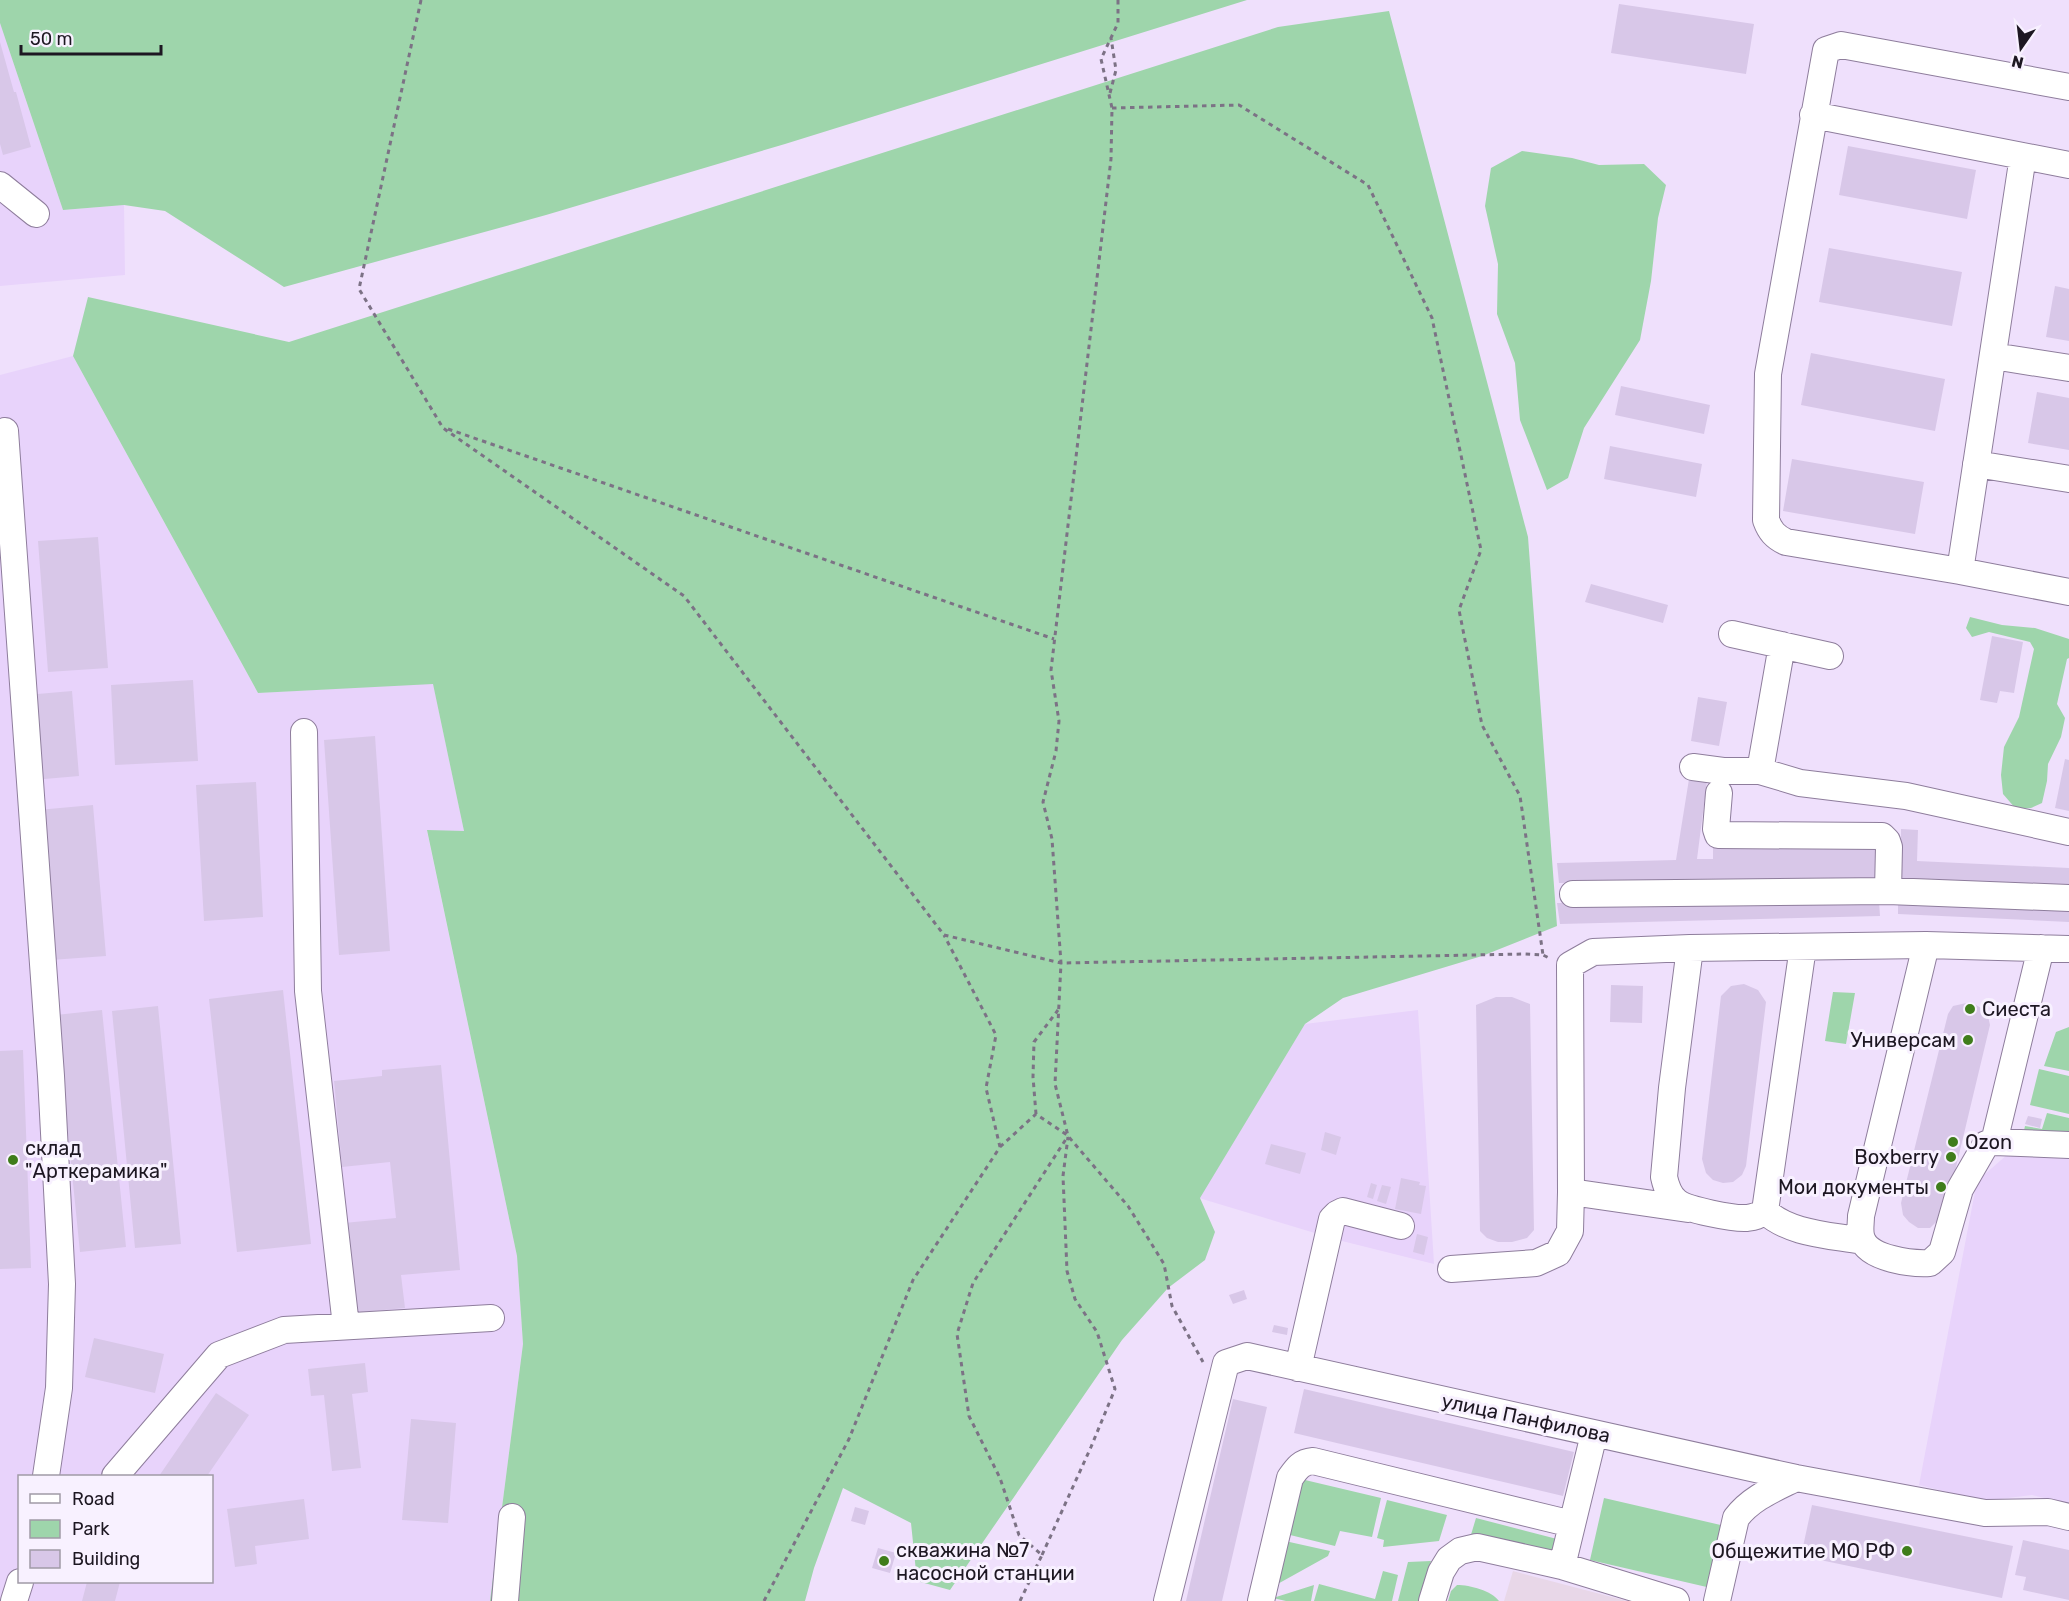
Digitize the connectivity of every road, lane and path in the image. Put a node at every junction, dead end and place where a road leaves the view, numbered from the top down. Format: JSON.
{"nodes":[{"id":1,"x":421,"y":0,"type":"edge"},
{"id":2,"x":1118,"y":0,"type":"edge"},
{"id":3,"x":1111,"y":37,"type":"junction"},
{"id":4,"x":2069,"y":87,"type":"edge"},
{"id":5,"x":1109,"y":95,"type":"junction"},
{"id":6,"x":1112,"y":108,"type":"junction"},
{"id":7,"x":1813,"y":115,"type":"junction"},
{"id":8,"x":2022,"y":156,"type":"junction"},
{"id":9,"x":2069,"y":165,"type":"edge"},
{"id":10,"x":0,"y":185,"type":"edge"},
{"id":11,"x":36,"y":214,"type":"dead end"},
{"id":12,"x":1993,"y":356,"type":"junction"},
{"id":13,"x":2069,"y":368,"type":"edge"},
{"id":14,"x":443,"y":428,"type":"junction"},
{"id":15,"x":5,"y":431,"type":"dead end"},
{"id":16,"x":1976,"y":464,"type":"junction"},
{"id":17,"x":2069,"y":479,"type":"edge"},
{"id":18,"x":1960,"y":571,"type":"junction"},
{"id":19,"x":2069,"y":592,"type":"edge"},
{"id":20,"x":1732,"y":634,"type":"dead end"},
{"id":21,"x":1054,"y":639,"type":"junction"},
{"id":22,"x":1782,"y":645,"type":"junction"},
{"id":23,"x":1830,"y":656,"type":"dead end"},
{"id":24,"x":304,"y":732,"type":"dead end"},
{"id":25,"x":1694,"y":767,"type":"dead end"},
{"id":26,"x":1761,"y":771,"type":"junction"},
{"id":27,"x":1719,"y":793,"type":"dead end"},
{"id":28,"x":2069,"y":832,"type":"edge"},
{"id":29,"x":1888,"y":891,"type":"junction"},
{"id":30,"x":1573,"y":894,"type":"dead end"},
{"id":31,"x":2069,"y":898,"type":"edge"},
{"id":32,"x":944,"y":935,"type":"junction"},
{"id":33,"x":1926,"y":945,"type":"junction"},
{"id":34,"x":1803,"y":947,"type":"junction"},
{"id":35,"x":1690,"y":948,"type":"junction"},
{"id":36,"x":2041,"y":948,"type":"junction"},
{"id":37,"x":2069,"y":949,"type":"edge"},
{"id":38,"x":1543,"y":956,"type":"junction"},
{"id":39,"x":1060,"y":963,"type":"junction"},
{"id":40,"x":1570,"y":965,"type":"junction"},
{"id":41,"x":1058,"y":1010,"type":"junction"},
{"id":42,"x":1036,"y":1114,"type":"junction"},
{"id":43,"x":1068,"y":1136,"type":"junction"},
{"id":44,"x":1994,"y":1142,"type":"junction"},
{"id":45,"x":2069,"y":1145,"type":"edge"},
{"id":46,"x":1000,"y":1147,"type":"junction"},
{"id":47,"x":1571,"y":1192,"type":"junction"},
{"id":48,"x":1688,"y":1209,"type":"junction"},
{"id":49,"x":1765,"y":1211,"type":"junction"},
{"id":50,"x":1401,"y":1226,"type":"dead end"},
{"id":51,"x":1862,"y":1241,"type":"junction"},
{"id":52,"x":1451,"y":1269,"type":"dead end"},
{"id":53,"x":491,"y":1318,"type":"dead end"},
{"id":54,"x":346,"y":1326,"type":"junction"},
{"id":55,"x":1298,"y":1368,"type":"junction"},
{"id":56,"x":1219,"y":1391,"type":"junction"},
{"id":57,"x":1594,"y":1434,"type":"junction"},
{"id":58,"x":46,"y":1475,"type":"edge"},
{"id":59,"x":116,"y":1475,"type":"edge"},
{"id":60,"x":1796,"y":1478,"type":"junction"},
{"id":61,"x":512,"y":1517,"type":"dead end"},
{"id":62,"x":2069,"y":1517,"type":"edge"},
{"id":63,"x":1572,"y":1524,"type":"junction"},
{"id":64,"x":1042,"y":1555,"type":"junction"},
{"id":65,"x":1562,"y":1566,"type":"junction"},
{"id":66,"x":505,"y":1601,"type":"edge"},
{"id":67,"x":764,"y":1601,"type":"edge"},
{"id":68,"x":1020,"y":1601,"type":"edge"},
{"id":69,"x":1167,"y":1601,"type":"edge"},
{"id":70,"x":1261,"y":1601,"type":"edge"},
{"id":71,"x":1432,"y":1601,"type":"edge"},
{"id":72,"x":1676,"y":1601,"type":"edge"},
{"id":73,"x":1717,"y":1601,"type":"edge"}],
"edges":[{"from":1,"to":14,"type":"path"},
{"from":2,"to":3,"type":"path"},
{"from":3,"to":5,"type":"path"},
{"from":3,"to":5,"type":"path"},
{"from":4,"to":7,"type":"street"},
{"from":5,"to":6,"type":"path"},
{"from":6,"to":21,"type":"path"},
{"from":6,"to":38,"type":"path"},
{"from":7,"to":8,"type":"street"},
{"from":7,"to":18,"type":"street"},
{"from":8,"to":9,"type":"street"},
{"from":8,"to":12,"type":"street"},
{"from":10,"to":11,"type":"street"},
{"from":12,"to":13,"type":"street"},
{"from":12,"to":16,"type":"street"},
{"from":14,"to":21,"type":"path"},
{"from":14,"to":32,"type":"path"},
{"from":15,"to":58,"type":"street"},
{"from":16,"to":17,"type":"street"},
{"from":16,"to":18,"type":"street"},
{"from":18,"to":19,"type":"street"},
{"from":20,"to":22,"type":"street"},
{"from":21,"to":39,"type":"path"},
{"from":22,"to":23,"type":"street"},
{"from":22,"to":26,"type":"street"},
{"from":24,"to":54,"type":"street"},
{"from":25,"to":26,"type":"street"},
{"from":26,"to":28,"type":"street"},
{"from":27,"to":29,"type":"street"},
{"from":29,"to":30,"type":"street"},
{"from":29,"to":31,"type":"street"},
{"from":32,"to":39,"type":"path"},
{"from":32,"to":46,"type":"path"},
{"from":33,"to":34,"type":"street"},
{"from":33,"to":36,"type":"street"},
{"from":33,"to":51,"type":"street"},
{"from":34,"to":35,"type":"street"},
{"from":34,"to":49,"type":"street"},
{"from":35,"to":40,"type":"street"},
{"from":35,"to":48,"type":"street"},
{"from":36,"to":37,"type":"street"},
{"from":36,"to":44,"type":"street"},
{"from":38,"to":39,"type":"path"},
{"from":38,"to":40,"type":"path"},
{"from":39,"to":41,"type":"path"},
{"from":40,"to":47,"type":"street"},
{"from":41,"to":42,"type":"path"},
{"from":41,"to":43,"type":"path"},
{"from":42,"to":43,"type":"path"},
{"from":42,"to":46,"type":"path"},
{"from":43,"to":56,"type":"path"},
{"from":43,"to":64,"type":"path"},
{"from":43,"to":64,"type":"path"},
{"from":44,"to":45,"type":"street"},
{"from":44,"to":51,"type":"street"},
{"from":46,"to":67,"type":"path"},
{"from":47,"to":48,"type":"street"},
{"from":47,"to":52,"type":"street"},
{"from":48,"to":49,"type":"street"},
{"from":49,"to":51,"type":"street"},
{"from":50,"to":55,"type":"street"},
{"from":53,"to":54,"type":"street"},
{"from":54,"to":59,"type":"street"},
{"from":55,"to":56,"type":"street","name":"улица Панфилова"},
{"from":55,"to":57,"type":"street","name":"улица Панфилова"},
{"from":56,"to":69,"type":"street","name":"улица Панфилова"},
{"from":57,"to":60,"type":"street","name":"улица Панфилова"},
{"from":57,"to":63,"type":"street"},
{"from":60,"to":62,"type":"street","name":"улица Панфилова"},
{"from":60,"to":73,"type":"street"},
{"from":61,"to":66,"type":"street"},
{"from":63,"to":65,"type":"street"},
{"from":63,"to":70,"type":"street"},
{"from":64,"to":68,"type":"path"},
{"from":65,"to":71,"type":"street"},
{"from":65,"to":72,"type":"street"}]}
